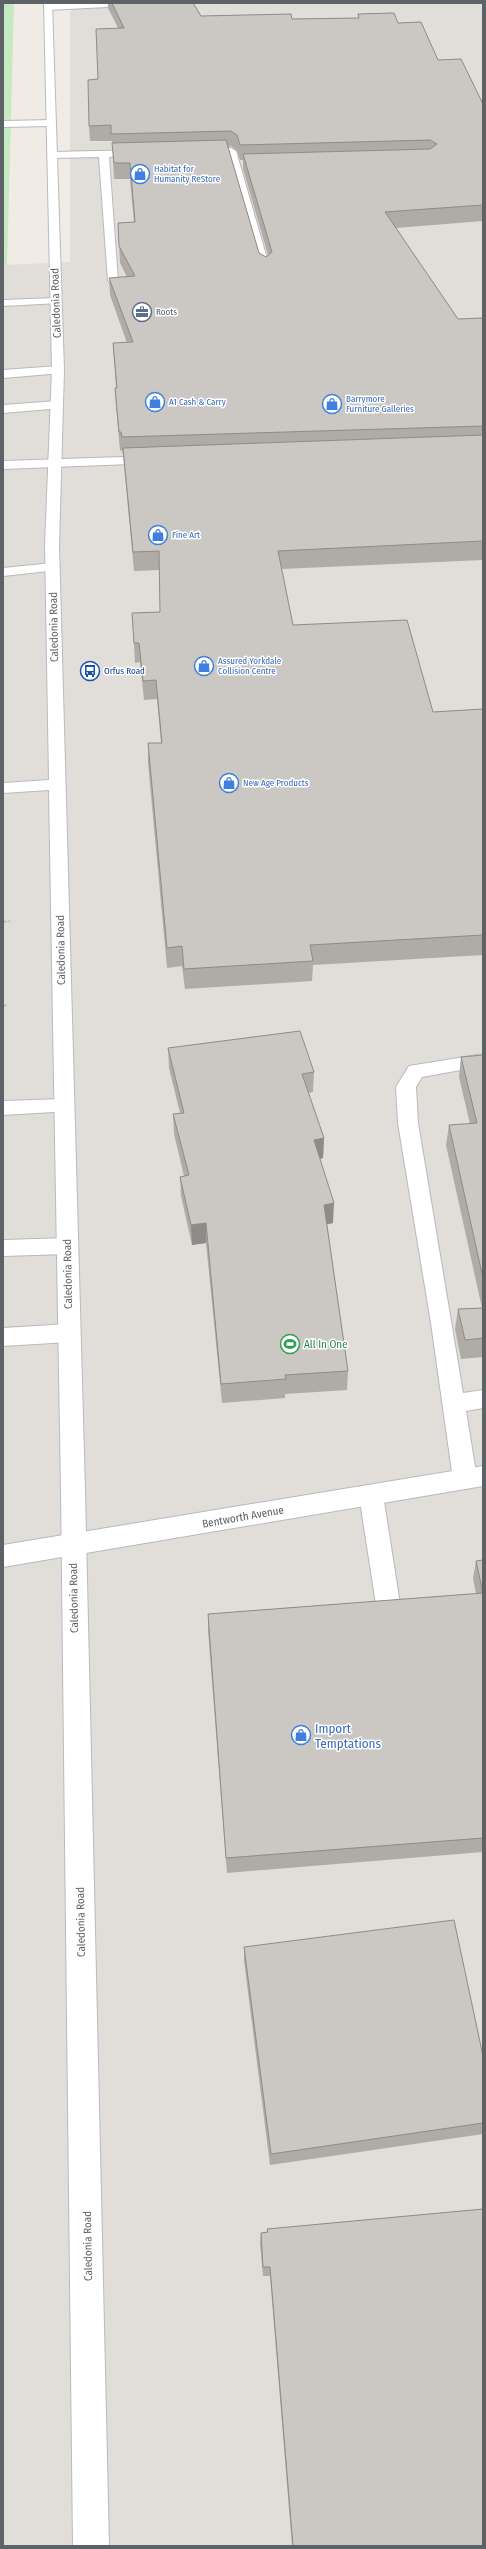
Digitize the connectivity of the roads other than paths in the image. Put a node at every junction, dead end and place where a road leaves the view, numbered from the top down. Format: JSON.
{"nodes":[{"id":1,"x":127,"y":3,"type":"edge"},
{"id":2,"x":48,"y":5,"type":"edge"},
{"id":3,"x":51,"y":123,"type":"junction"},
{"id":4,"x":3,"y":124,"type":"edge"},
{"id":5,"x":192,"y":152,"type":"edge"},
{"id":6,"x":152,"y":153,"type":"edge"},
{"id":7,"x":104,"y":154,"type":"junction"},
{"id":8,"x":52,"y":155,"type":"junction"},
{"id":9,"x":265,"y":269,"type":"edge"},
{"id":10,"x":113,"y":281,"type":"edge"},
{"id":11,"x":56,"y":301,"type":"junction"},
{"id":12,"x":3,"y":303,"type":"edge"},
{"id":13,"x":58,"y":370,"type":"junction"},
{"id":14,"x":3,"y":374,"type":"edge"},
{"id":15,"x":57,"y":405,"type":"junction"},
{"id":16,"x":3,"y":409,"type":"edge"},
{"id":17,"x":164,"y":460,"type":"edge"},
{"id":18,"x":55,"y":463,"type":"junction"},
{"id":19,"x":3,"y":466,"type":"edge"},
{"id":20,"x":53,"y":567,"type":"junction"},
{"id":21,"x":3,"y":572,"type":"edge"},
{"id":22,"x":58,"y":784,"type":"junction"},
{"id":23,"x":3,"y":788,"type":"edge"},
{"id":24,"x":483,"y":1060,"type":"edge"},
{"id":25,"x":64,"y":1106,"type":"junction"},
{"id":26,"x":3,"y":1108,"type":"edge"},
{"id":27,"x":67,"y":1246,"type":"junction"},
{"id":28,"x":3,"y":1248,"type":"edge"},
{"id":29,"x":69,"y":1333,"type":"junction"},
{"id":30,"x":3,"y":1337,"type":"edge"},
{"id":31,"x":483,"y":1399,"type":"edge"},
{"id":32,"x":454,"y":1404,"type":"junction"},
{"id":33,"x":474,"y":1477,"type":"edge"},
{"id":34,"x":371,"y":1495,"type":"junction"},
{"id":35,"x":73,"y":1546,"type":"junction"},
{"id":36,"x":3,"y":1556,"type":"edge"},
{"id":37,"x":388,"y":1604,"type":"edge"},
{"id":38,"x":91,"y":2546,"type":"edge"}],
"edges":[{"from":1,"to":2,"type":"street"},
{"from":2,"to":3,"type":"street","name":"Caledonia Road"},
{"from":3,"to":4,"type":"lane"},
{"from":3,"to":8,"type":"street","name":"Caledonia Road"},
{"from":5,"to":9,"type":"lane"},
{"from":6,"to":7,"type":"lane"},
{"from":7,"to":8,"type":"lane"},
{"from":7,"to":10,"type":"lane"},
{"from":8,"to":11,"type":"street","name":"Caledonia Road"},
{"from":11,"to":12,"type":"lane"},
{"from":11,"to":13,"type":"street","name":"Caledonia Road"},
{"from":13,"to":14,"type":"street"},
{"from":13,"to":15,"type":"street","name":"Caledonia Road"},
{"from":15,"to":16,"type":"lane"},
{"from":15,"to":18,"type":"street","name":"Caledonia Road"},
{"from":17,"to":18,"type":"lane"},
{"from":18,"to":19,"type":"lane"},
{"from":18,"to":20,"type":"street","name":"Caledonia Road"},
{"from":20,"to":21,"type":"lane"},
{"from":20,"to":22,"type":"street","name":"Caledonia Road"},
{"from":22,"to":23,"type":"street"},
{"from":22,"to":25,"type":"street","name":"Caledonia Road"},
{"from":24,"to":32,"type":"lane"},
{"from":25,"to":26,"type":"lane"},
{"from":25,"to":27,"type":"street","name":"Caledonia Road"},
{"from":27,"to":28,"type":"lane"},
{"from":27,"to":29,"type":"street","name":"Caledonia Road"},
{"from":29,"to":30,"type":"lane"},
{"from":29,"to":35,"type":"street","name":"Caledonia Road"},
{"from":31,"to":32,"type":"lane"},
{"from":32,"to":33,"type":"lane"},
{"from":33,"to":34,"type":"street","name":"Bentworth Avenue"},
{"from":34,"to":35,"type":"street","name":"Bentworth Avenue"},
{"from":34,"to":37,"type":"lane"},
{"from":35,"to":36,"type":"street","name":"Bentworth Avenue"},
{"from":35,"to":38,"type":"street","name":"Caledonia Road"}]}
